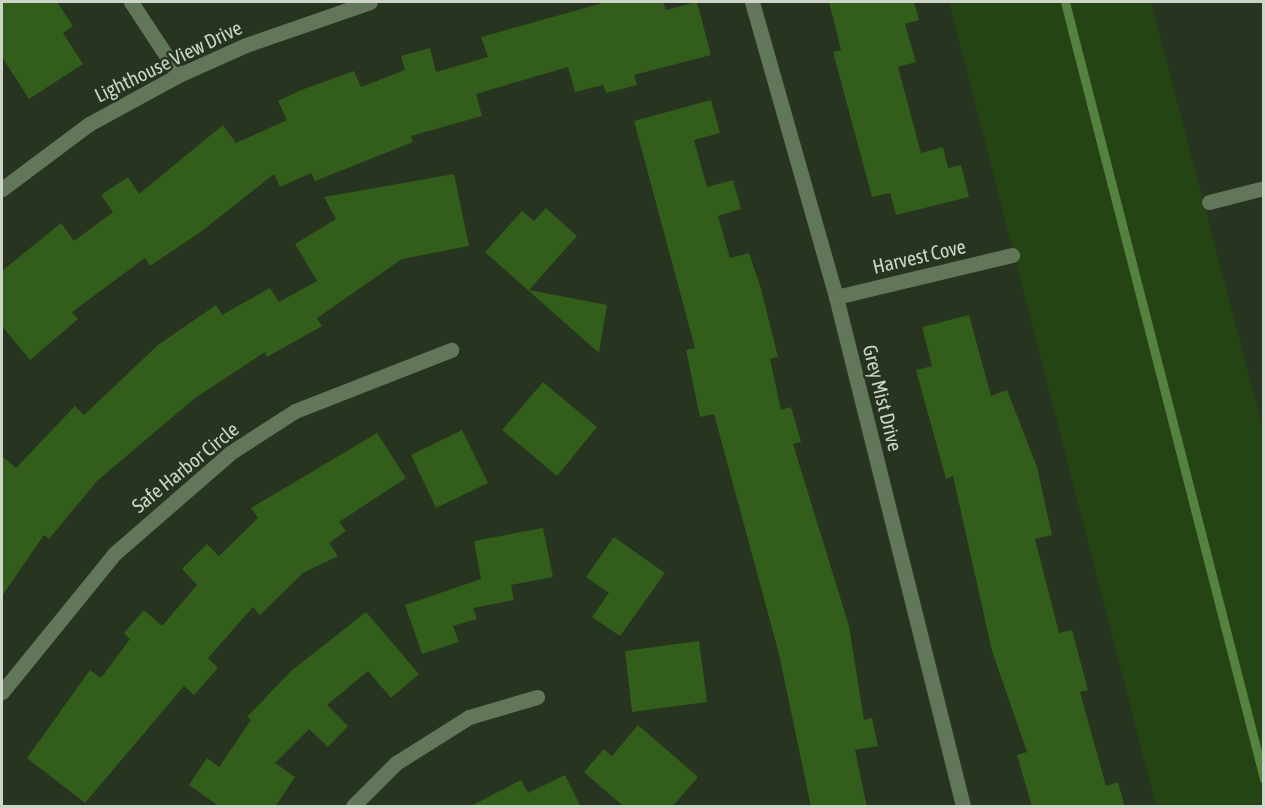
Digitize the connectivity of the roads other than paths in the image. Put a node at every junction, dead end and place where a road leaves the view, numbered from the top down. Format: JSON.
{"nodes":[{"id":1,"x":132,"y":2,"type":"edge"},
{"id":2,"x":370,"y":2,"type":"edge"},
{"id":3,"x":752,"y":2,"type":"edge"},
{"id":4,"x":179,"y":75,"type":"junction"},
{"id":5,"x":1263,"y":188,"type":"edge"},
{"id":6,"x":2,"y":189,"type":"edge"},
{"id":7,"x":1209,"y":202,"type":"dead end"},
{"id":8,"x":1012,"y":255,"type":"dead end"},
{"id":9,"x":836,"y":297,"type":"junction"},
{"id":10,"x":451,"y":350,"type":"dead end"},
{"id":11,"x":2,"y":692,"type":"edge"},
{"id":12,"x":537,"y":697,"type":"dead end"},
{"id":13,"x":353,"y":807,"type":"edge"},
{"id":14,"x":963,"y":807,"type":"edge"}],
"edges":[{"from":1,"to":4,"type":"street"},
{"from":2,"to":4,"type":"street","name":"Lighthouse View Drive"},
{"from":3,"to":9,"type":"street","name":"Grey Mist Drive"},
{"from":4,"to":6,"type":"street","name":"Lighthouse View Drive"},
{"from":5,"to":7,"type":"street"},
{"from":8,"to":9,"type":"street","name":"Harvest Cove"},
{"from":9,"to":14,"type":"street","name":"Grey Mist Drive"},
{"from":10,"to":11,"type":"street","name":"Safe Harbor Circle"},
{"from":12,"to":13,"type":"street"}]}
